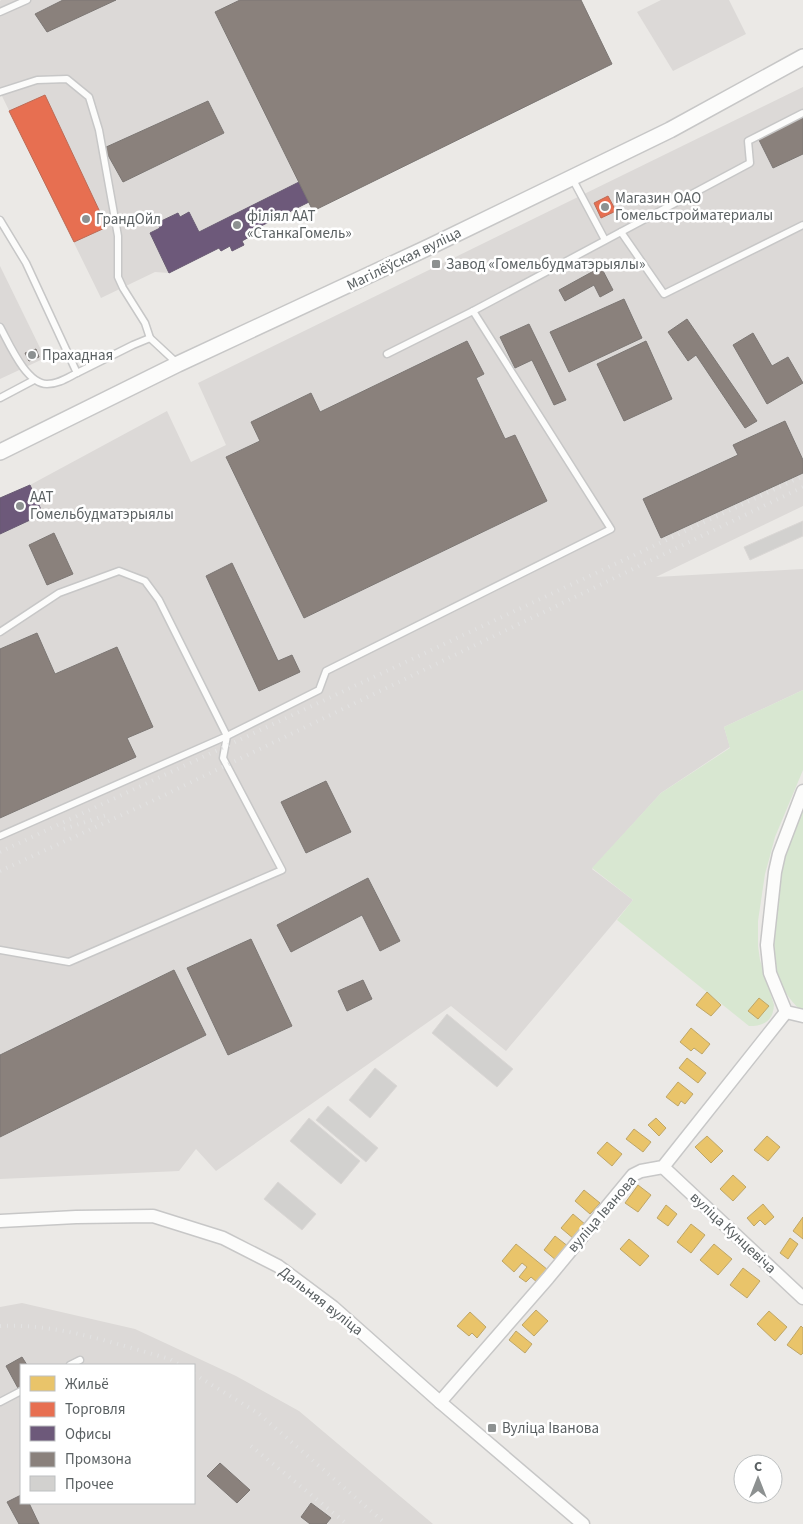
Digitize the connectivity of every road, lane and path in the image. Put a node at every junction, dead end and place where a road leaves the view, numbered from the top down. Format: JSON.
{"nodes":[{"id":1,"x":27,"y":0,"type":"edge"},
{"id":2,"x":0,"y":12,"type":"edge"},
{"id":3,"x":803,"y":57,"type":"edge"},
{"id":4,"x":0,"y":92,"type":"edge"},
{"id":5,"x":803,"y":113,"type":"edge"},
{"id":6,"x":571,"y":177,"type":"junction"},
{"id":7,"x":0,"y":220,"type":"edge"},
{"id":8,"x":803,"y":225,"type":"edge"},
{"id":9,"x":622,"y":232,"type":"junction"},
{"id":10,"x":605,"y":240,"type":"junction"},
{"id":11,"x":473,"y":311,"type":"junction"},
{"id":12,"x":0,"y":327,"type":"edge"},
{"id":13,"x":150,"y":338,"type":"junction"},
{"id":14,"x":387,"y":354,"type":"dead end"},
{"id":15,"x":178,"y":364,"type":"junction"},
{"id":16,"x":76,"y":373,"type":"junction"},
{"id":17,"x":34,"y":380,"type":"junction"},
{"id":18,"x":0,"y":398,"type":"edge"},
{"id":19,"x":0,"y":452,"type":"edge"},
{"id":20,"x":0,"y":632,"type":"edge"},
{"id":21,"x":227,"y":736,"type":"junction"},
{"id":22,"x":803,"y":792,"type":"edge"},
{"id":23,"x":0,"y":836,"type":"edge"},
{"id":24,"x":0,"y":950,"type":"edge"},
{"id":25,"x":786,"y":1012,"type":"junction"},
{"id":26,"x":803,"y":1016,"type":"edge"},
{"id":27,"x":663,"y":1167,"type":"junction"},
{"id":28,"x":0,"y":1222,"type":"edge"},
{"id":29,"x":803,"y":1298,"type":"edge"},
{"id":30,"x":80,"y":1360,"type":"dead end"},
{"id":31,"x":72,"y":1364,"type":"edge"},
{"id":32,"x":20,"y":1392,"type":"edge"},
{"id":33,"x":0,"y":1402,"type":"edge"},
{"id":34,"x":440,"y":1402,"type":"junction"},
{"id":35,"x":583,"y":1524,"type":"edge"}],
"edges":[{"from":1,"to":2,"type":"lane"},
{"from":3,"to":6,"type":"street","name":"Магілёўская вуліца"},
{"from":4,"to":13,"type":"lane"},
{"from":5,"to":9,"type":"lane"},
{"from":6,"to":10,"type":"lane"},
{"from":6,"to":15,"type":"street","name":"Магілёўская вуліца"},
{"from":7,"to":16,"type":"lane"},
{"from":8,"to":9,"type":"lane"},
{"from":9,"to":10,"type":"lane"},
{"from":10,"to":11,"type":"lane"},
{"from":11,"to":14,"type":"lane"},
{"from":11,"to":21,"type":"lane"},
{"from":12,"to":17,"type":"lane"},
{"from":13,"to":15,"type":"lane"},
{"from":13,"to":16,"type":"lane"},
{"from":15,"to":19,"type":"street","name":"Магілёўская вуліца"},
{"from":16,"to":17,"type":"lane"},
{"from":17,"to":18,"type":"lane"},
{"from":20,"to":21,"type":"lane"},
{"from":21,"to":23,"type":"lane"},
{"from":21,"to":24,"type":"lane"},
{"from":22,"to":25,"type":"street"},
{"from":25,"to":26,"type":"street"},
{"from":25,"to":27,"type":"street"},
{"from":27,"to":29,"type":"street","name":"вуліца Кунцевіча"},
{"from":27,"to":34,"type":"street","name":"вуліца Іванова"},
{"from":28,"to":34,"type":"street","name":"Дальняя вуліца"},
{"from":30,"to":31,"type":"lane"},
{"from":32,"to":33,"type":"lane"},
{"from":34,"to":35,"type":"street","name":"Дальняя вуліца"}]}
